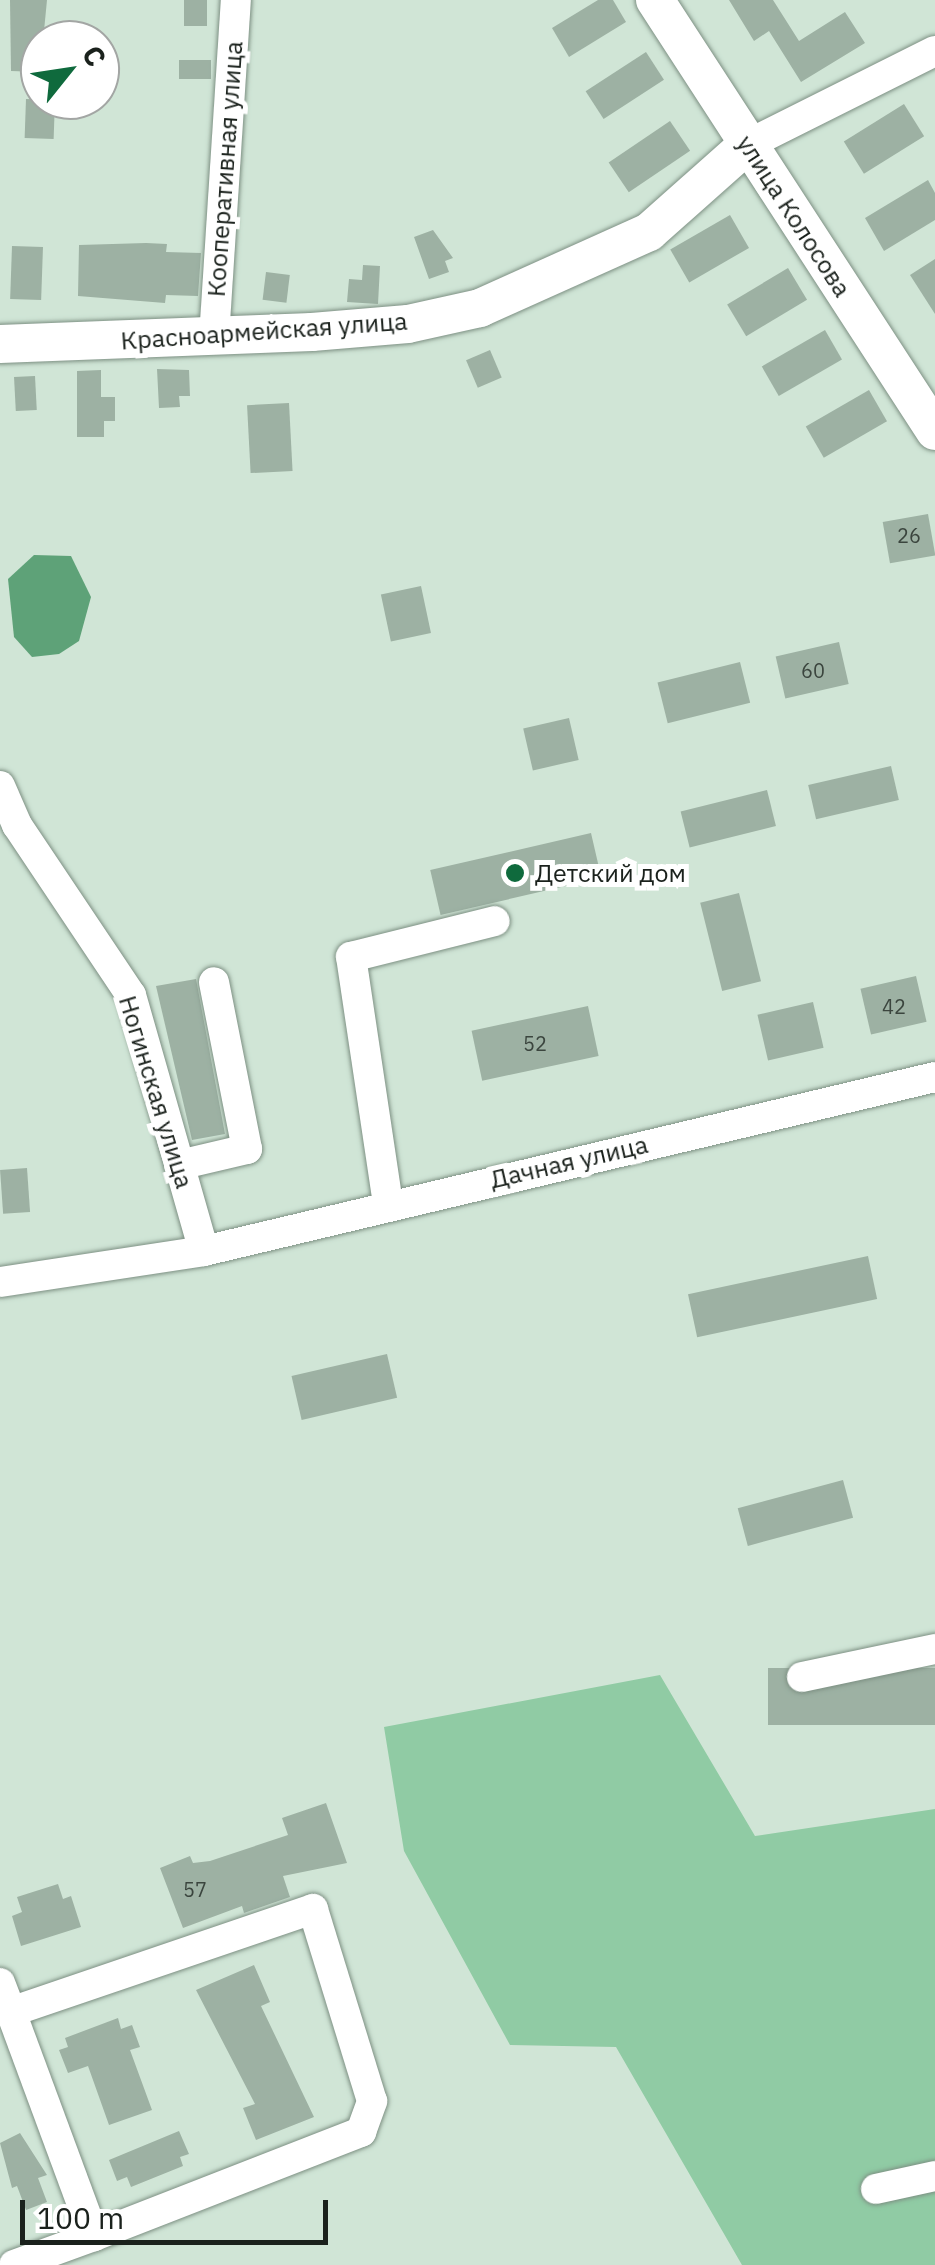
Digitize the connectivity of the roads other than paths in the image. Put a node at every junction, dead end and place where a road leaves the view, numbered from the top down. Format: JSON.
{"nodes":[{"id":1,"x":236,"y":0,"type":"edge"},
{"id":2,"x":655,"y":0,"type":"edge"},
{"id":3,"x":935,"y":51,"type":"edge"},
{"id":4,"x":747,"y":145,"type":"junction"},
{"id":5,"x":214,"y":338,"type":"junction"},
{"id":6,"x":0,"y":344,"type":"edge"},
{"id":7,"x":935,"y":431,"type":"edge"},
{"id":8,"x":0,"y":786,"type":"edge"},
{"id":9,"x":494,"y":921,"type":"dead end"},
{"id":10,"x":214,"y":982,"type":"dead end"},
{"id":11,"x":935,"y":1078,"type":"edge"},
{"id":12,"x":179,"y":1164,"type":"junction"},
{"id":13,"x":388,"y":1204,"type":"junction"},
{"id":14,"x":204,"y":1251,"type":"junction"},
{"id":15,"x":0,"y":1282,"type":"edge"},
{"id":16,"x":935,"y":1650,"type":"edge"},
{"id":17,"x":802,"y":1677,"type":"dead end"},
{"id":18,"x":5,"y":1997,"type":"edge"},
{"id":19,"x":935,"y":2176,"type":"edge"},
{"id":20,"x":876,"y":2188,"type":"dead end"},
{"id":21,"x":94,"y":2236,"type":"junction"},
{"id":22,"x":14,"y":2265,"type":"edge"}],
"edges":[{"from":1,"to":5,"type":"street","name":"Кооперативная улица"},
{"from":2,"to":4,"type":"main road","name":"улица Колосова"},
{"from":3,"to":4,"type":"street","name":"Красноармейская улица"},
{"from":4,"to":5,"type":"main road","name":"Красноармейская улица"},
{"from":4,"to":7,"type":"main road","name":"улица Колосова"},
{"from":5,"to":6,"type":"main road","name":"Красноармейская улица"},
{"from":8,"to":12,"type":"street","name":"Ногинская улица"},
{"from":9,"to":13,"type":"street"},
{"from":10,"to":12,"type":"street"},
{"from":11,"to":13,"type":"street","name":"Дачная улица"},
{"from":12,"to":14,"type":"street","name":"Ногинская улица"},
{"from":13,"to":14,"type":"street","name":"Дачная улица"},
{"from":14,"to":15,"type":"street","name":"Дачная улица"},
{"from":16,"to":17,"type":"street"},
{"from":18,"to":21,"type":"street"},
{"from":18,"to":21,"type":"street"},
{"from":19,"to":20,"type":"street"},
{"from":21,"to":22,"type":"street"}]}
